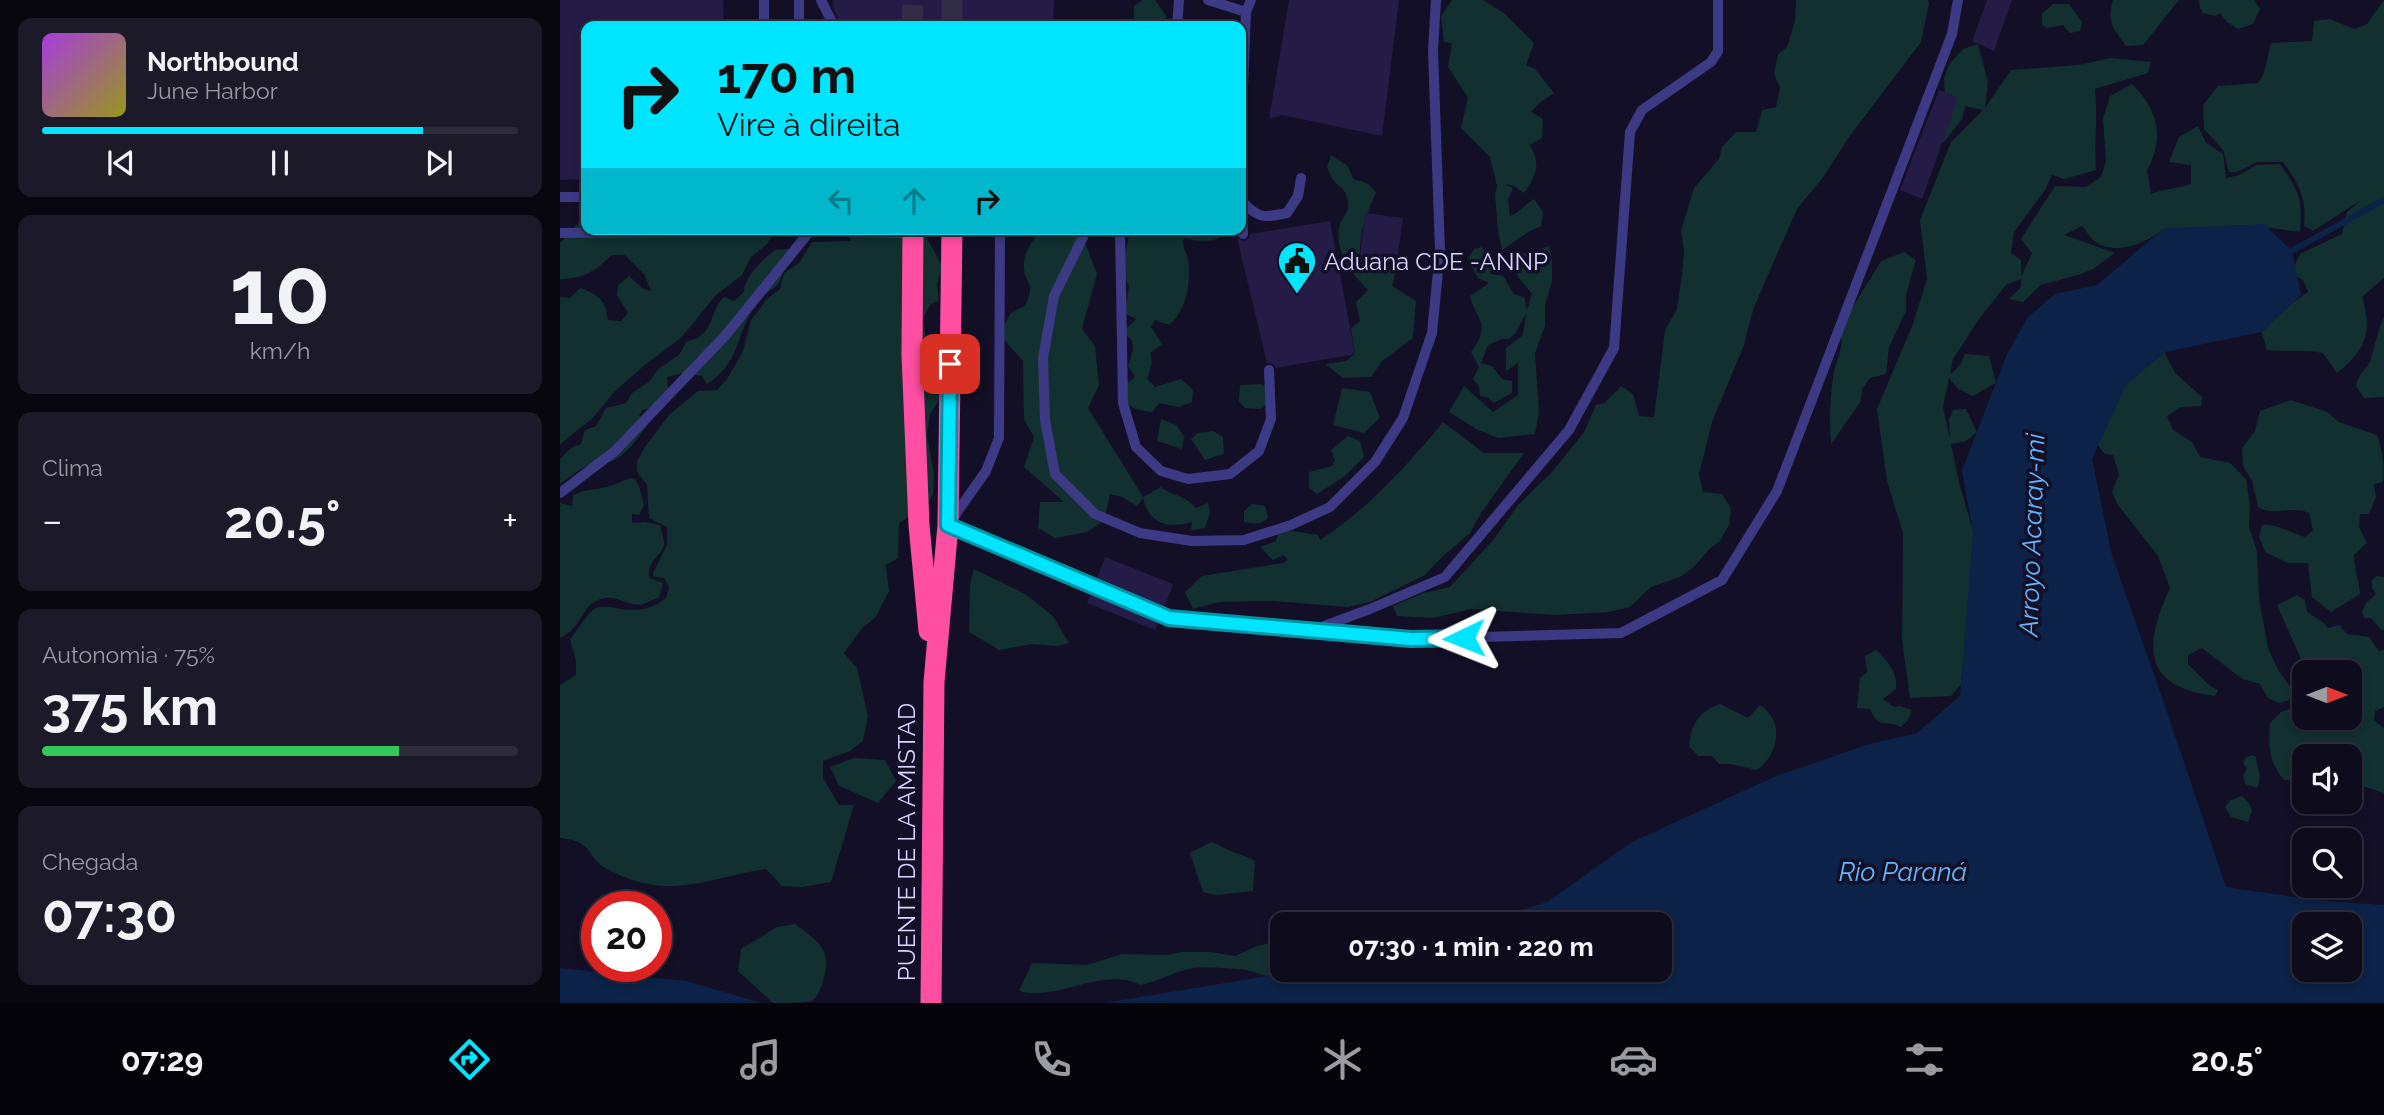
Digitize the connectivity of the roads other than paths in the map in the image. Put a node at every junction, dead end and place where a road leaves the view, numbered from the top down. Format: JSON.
{"nodes":[{"id":1,"x":764,"y":0,"type":"edge"},
{"id":2,"x":799,"y":0,"type":"edge"},
{"id":3,"x":821,"y":0,"type":"edge"},
{"id":4,"x":1179,"y":0,"type":"edge"},
{"id":5,"x":1208,"y":0,"type":"edge"},
{"id":6,"x":1251,"y":0,"type":"edge"},
{"id":7,"x":1436,"y":0,"type":"edge"},
{"id":8,"x":1718,"y":0,"type":"edge"},
{"id":9,"x":1958,"y":0,"type":"edge"},
{"id":10,"x":1246,"y":12,"type":"junction"},
{"id":11,"x":764,"y":21,"type":"edge"},
{"id":12,"x":799,"y":21,"type":"edge"},
{"id":13,"x":832,"y":21,"type":"edge"},
{"id":14,"x":1177,"y":21,"type":"edge"},
{"id":15,"x":1246,"y":21,"type":"edge"},
{"id":16,"x":1301,"y":178,"type":"dead end"},
{"id":17,"x":560,"y":197,"type":"edge"},
{"id":18,"x":581,"y":197,"type":"edge"},
{"id":19,"x":1246,"y":205,"type":"edge"},
{"id":20,"x":562,"y":234,"type":"edge"},
{"id":21,"x":581,"y":234,"type":"edge"},
{"id":22,"x":807,"y":235,"type":"edge"},
{"id":23,"x":913,"y":235,"type":"edge"},
{"id":24,"x":952,"y":235,"type":"edge"},
{"id":25,"x":1000,"y":235,"type":"edge"},
{"id":26,"x":1084,"y":235,"type":"edge"},
{"id":27,"x":1121,"y":235,"type":"edge"},
{"id":28,"x":1269,"y":370,"type":"dead end"},
{"id":29,"x":560,"y":494,"type":"edge"},
{"id":30,"x":948,"y":525,"type":"junction"},
{"id":31,"x":1311,"y":631,"type":"junction"},
{"id":32,"x":934,"y":682,"type":"junction"},
{"id":33,"x":931,"y":1003,"type":"edge"}],
"edges":[{"from":1,"to":11,"type":"lane"},
{"from":2,"to":12,"type":"lane"},
{"from":3,"to":13,"type":"lane"},
{"from":4,"to":14,"type":"lane"},
{"from":5,"to":10,"type":"lane"},
{"from":6,"to":10,"type":"lane"},
{"from":7,"to":26,"type":"lane"},
{"from":8,"to":31,"type":"lane"},
{"from":9,"to":31,"type":"lane"},
{"from":10,"to":15,"type":"lane"},
{"from":16,"to":19,"type":"lane"},
{"from":17,"to":18,"type":"lane"},
{"from":20,"to":21,"type":"lane"},
{"from":22,"to":29,"type":"lane"},
{"from":23,"to":32,"type":"highway"},
{"from":24,"to":30,"type":"highway"},
{"from":25,"to":30,"type":"lane"},
{"from":27,"to":28,"type":"lane"},
{"from":30,"to":31,"type":"lane"},
{"from":30,"to":32,"type":"highway"},
{"from":32,"to":33,"type":"highway","name":"PUENTE DE LA AMISTAD"}]}
